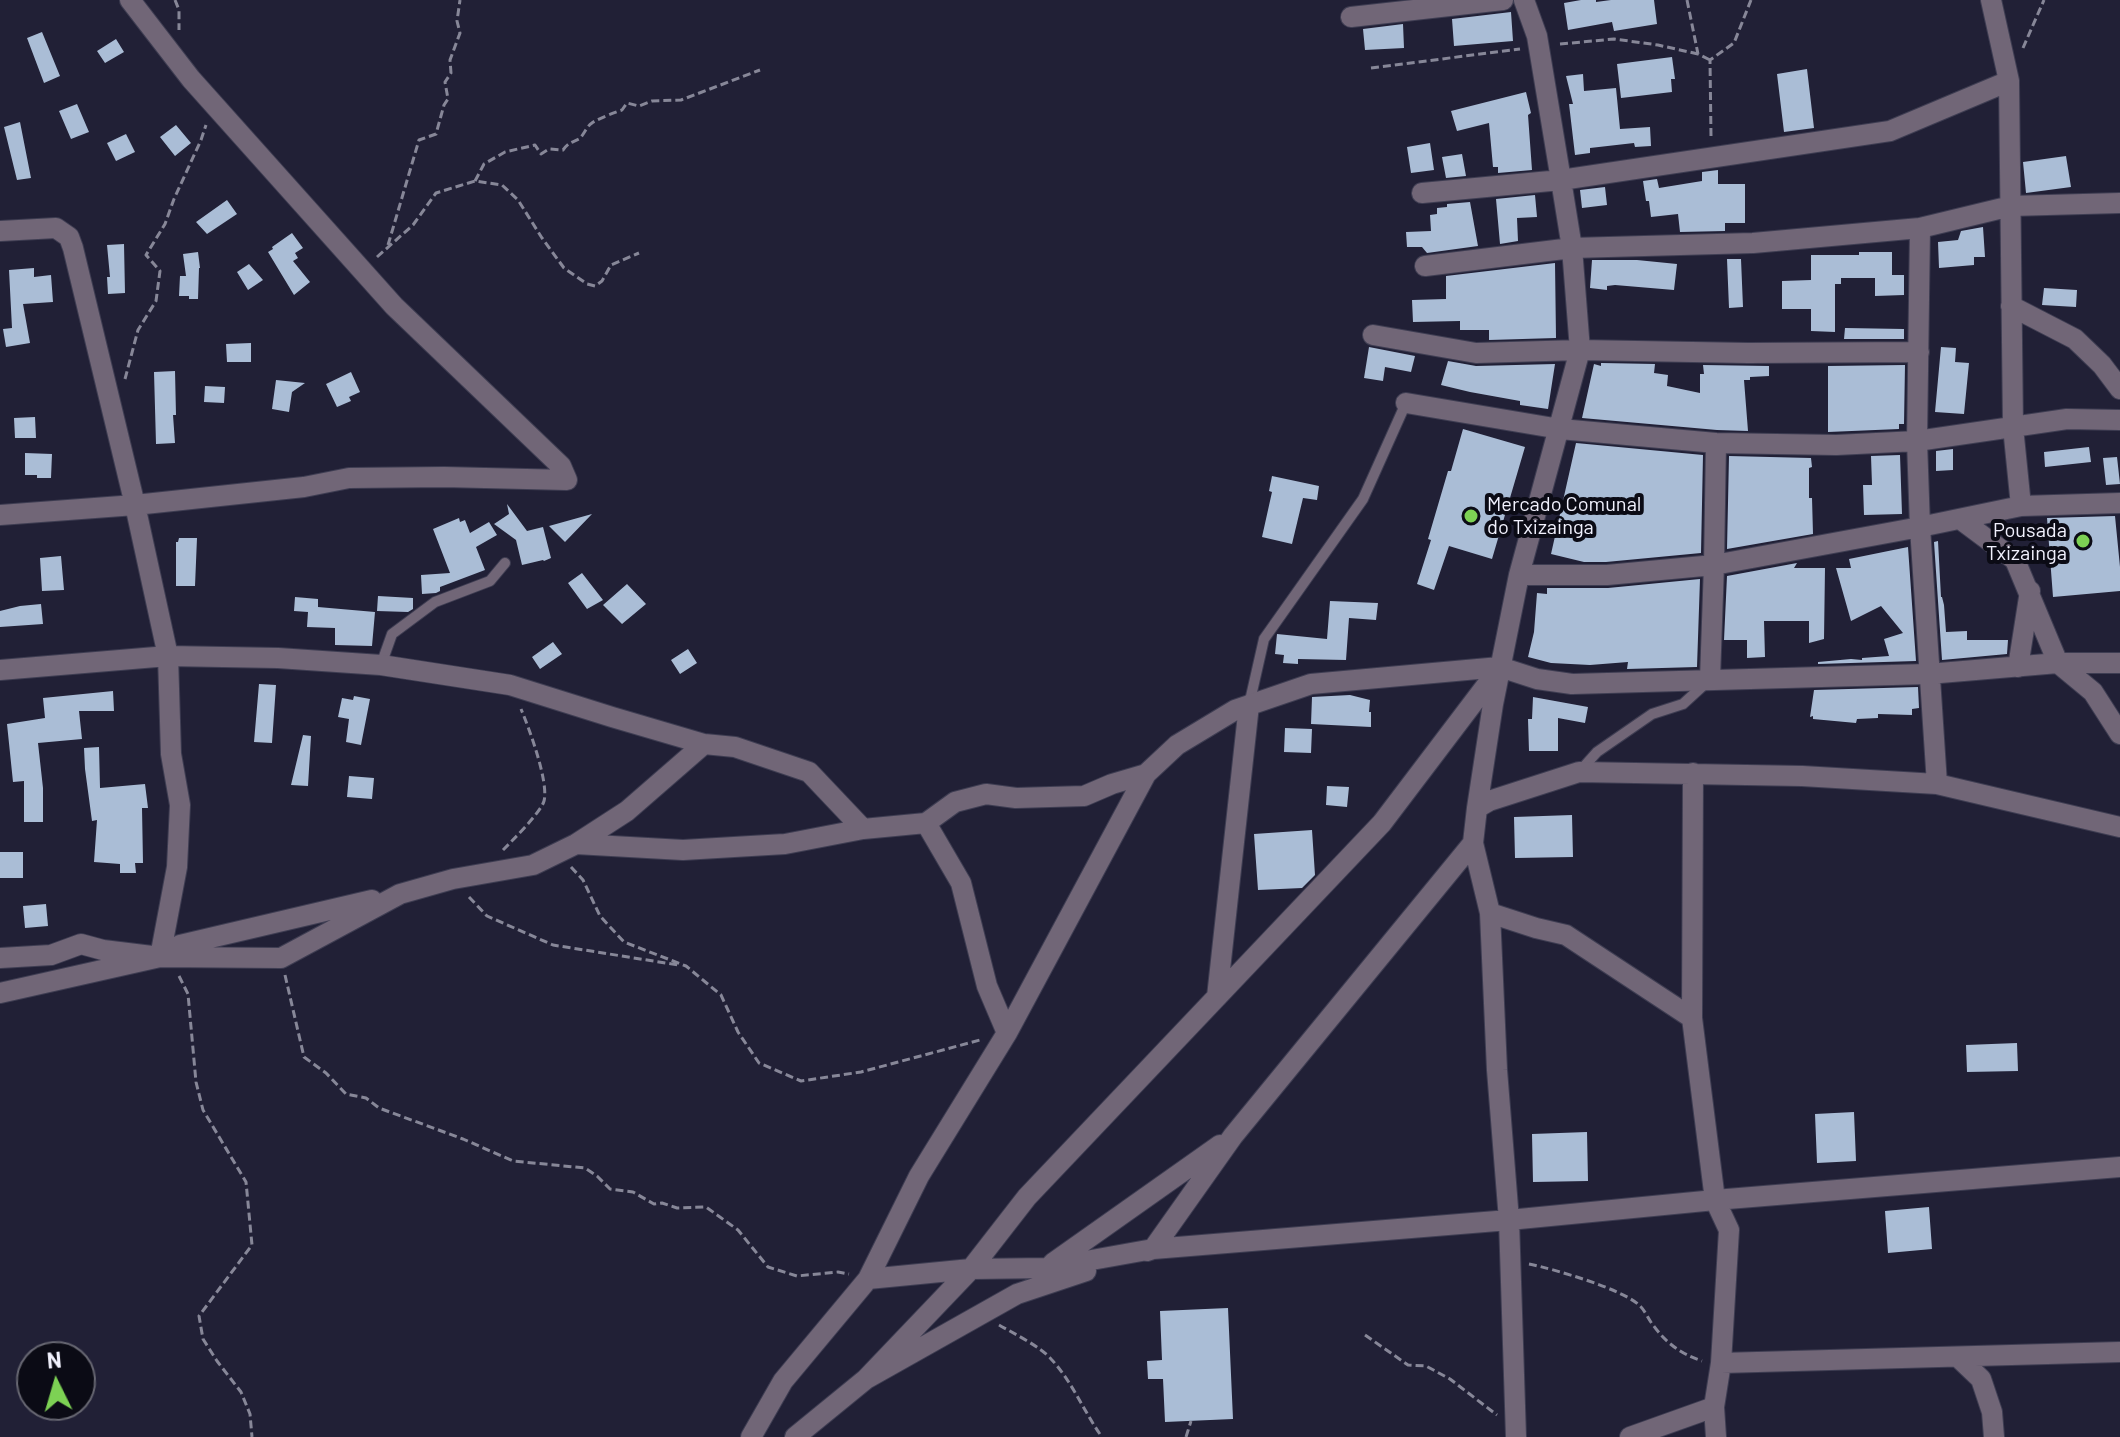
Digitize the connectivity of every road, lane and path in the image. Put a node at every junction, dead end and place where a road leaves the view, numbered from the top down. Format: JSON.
{"nodes":[{"id":1,"x":130,"y":0,"type":"edge"},
{"id":2,"x":460,"y":0,"type":"edge"},
{"id":3,"x":1503,"y":0,"type":"edge"},
{"id":4,"x":1524,"y":0,"type":"edge"},
{"id":5,"x":1687,"y":0,"type":"edge"},
{"id":6,"x":1751,"y":0,"type":"edge"},
{"id":7,"x":1991,"y":0,"type":"edge"},
{"id":8,"x":2044,"y":0,"type":"edge"},
{"id":9,"x":1351,"y":17,"type":"dead end"},
{"id":10,"x":1710,"y":60,"type":"junction"},
{"id":11,"x":760,"y":70,"type":"dead end"},
{"id":12,"x":2009,"y":81,"type":"junction"},
{"id":13,"x":212,"y":103,"type":"junction"},
{"id":14,"x":1712,"y":157,"type":"junction"},
{"id":15,"x":1561,"y":180,"type":"junction"},
{"id":16,"x":475,"y":181,"type":"junction"},
{"id":17,"x":1422,"y":193,"type":"dead end"},
{"id":18,"x":2120,"y":203,"type":"edge"},
{"id":19,"x":2011,"y":206,"type":"junction"},
{"id":20,"x":1920,"y":228,"type":"junction"},
{"id":21,"x":0,"y":231,"type":"edge"},
{"id":22,"x":387,"y":248,"type":"junction"},
{"id":23,"x":1572,"y":248,"type":"junction"},
{"id":24,"x":639,"y":253,"type":"dead end"},
{"id":25,"x":1425,"y":266,"type":"dead end"},
{"id":26,"x":363,"y":270,"type":"junction"},
{"id":27,"x":2011,"y":306,"type":"junction"},
{"id":28,"x":1373,"y":335,"type":"dead end"},
{"id":29,"x":1580,"y":350,"type":"junction"},
{"id":30,"x":1919,"y":352,"type":"junction"},
{"id":31,"x":2120,"y":389,"type":"edge"},
{"id":32,"x":1406,"y":403,"type":"joint"},
{"id":33,"x":114,"y":418,"type":"junction"},
{"id":34,"x":2120,"y":420,"type":"edge"},
{"id":35,"x":2013,"y":427,"type":"junction"},
{"id":36,"x":1560,"y":429,"type":"junction"},
{"id":37,"x":1917,"y":441,"type":"junction"},
{"id":38,"x":1716,"y":443,"type":"junction"},
{"id":39,"x":2120,"y":503,"type":"edge"},
{"id":40,"x":135,"y":505,"type":"junction"},
{"id":41,"x":2021,"y":506,"type":"junction"},
{"id":42,"x":0,"y":515,"type":"edge"},
{"id":43,"x":1960,"y":519,"type":"junction"},
{"id":44,"x":1920,"y":527,"type":"junction"},
{"id":45,"x":505,"y":563,"type":"dead end"},
{"id":46,"x":1714,"y":565,"type":"junction"},
{"id":47,"x":1519,"y":575,"type":"junction"},
{"id":48,"x":2030,"y":591,"type":"junction"},
{"id":49,"x":168,"y":656,"type":"junction"},
{"id":50,"x":2058,"y":663,"type":"junction"},
{"id":51,"x":2120,"y":663,"type":"edge"},
{"id":52,"x":381,"y":665,"type":"junction"},
{"id":53,"x":1500,"y":667,"type":"junction"},
{"id":54,"x":2018,"y":667,"type":"junction"},
{"id":55,"x":0,"y":670,"type":"edge"},
{"id":56,"x":1928,"y":674,"type":"junction"},
{"id":57,"x":1710,"y":679,"type":"junction"},
{"id":58,"x":510,"y":685,"type":"junction"},
{"id":59,"x":1249,"y":705,"type":"junction"},
{"id":60,"x":2120,"y":734,"type":"edge"},
{"id":61,"x":704,"y":744,"type":"junction"},
{"id":62,"x":1579,"y":772,"type":"junction"},
{"id":63,"x":1693,"y":773,"type":"junction"},
{"id":64,"x":1146,"y":774,"type":"junction"},
{"id":65,"x":1937,"y":784,"type":"junction"},
{"id":66,"x":1477,"y":808,"type":"junction"},
{"id":67,"x":926,"y":823,"type":"junction"},
{"id":68,"x":2120,"y":827,"type":"edge"},
{"id":69,"x":863,"y":829,"type":"junction"},
{"id":70,"x":1473,"y":843,"type":"junction"},
{"id":71,"x":566,"y":848,"type":"junction"},
{"id":72,"x":496,"y":857,"type":"dead end"},
{"id":73,"x":453,"y":879,"type":"junction"},
{"id":74,"x":400,"y":894,"type":"junction"},
{"id":75,"x":1490,"y":913,"type":"junction"},
{"id":76,"x":160,"y":957,"type":"junction"},
{"id":77,"x":0,"y":958,"type":"edge"},
{"id":78,"x":281,"y":958,"type":"junction"},
{"id":79,"x":686,"y":966,"type":"junction"},
{"id":80,"x":0,"y":993,"type":"edge"},
{"id":81,"x":1217,"y":997,"type":"junction"},
{"id":82,"x":1692,"y":1018,"type":"junction"},
{"id":83,"x":1007,"y":1033,"type":"junction"},
{"id":84,"x":1233,"y":1136,"type":"junction"},
{"id":85,"x":2120,"y":1167,"type":"edge"},
{"id":86,"x":1715,"y":1200,"type":"junction"},
{"id":87,"x":1509,"y":1220,"type":"junction"},
{"id":88,"x":1153,"y":1249,"type":"junction"},
{"id":89,"x":1511,"y":1260,"type":"junction"},
{"id":90,"x":1047,"y":1268,"type":"junction"},
{"id":91,"x":971,"y":1269,"type":"junction"},
{"id":92,"x":868,"y":1279,"type":"junction"},
{"id":93,"x":1017,"y":1294,"type":"junction"},
{"id":94,"x":982,"y":1314,"type":"junction"},
{"id":95,"x":1365,"y":1335,"type":"dead end"},
{"id":96,"x":2115,"y":1354,"type":"edge"},
{"id":97,"x":1959,"y":1358,"type":"junction"},
{"id":98,"x":1721,"y":1363,"type":"junction"},
{"id":99,"x":866,"y":1379,"type":"junction"},
{"id":100,"x":1714,"y":1407,"type":"junction"},
{"id":101,"x":1191,"y":1421,"type":"dead end"},
{"id":102,"x":1520,"y":1434,"type":"edge"},
{"id":103,"x":252,"y":1437,"type":"edge"},
{"id":104,"x":751,"y":1437,"type":"edge"},
{"id":105,"x":795,"y":1437,"type":"edge"},
{"id":106,"x":1102,"y":1437,"type":"edge"},
{"id":107,"x":1186,"y":1437,"type":"edge"},
{"id":108,"x":1630,"y":1437,"type":"edge"},
{"id":109,"x":1716,"y":1437,"type":"edge"},
{"id":110,"x":1994,"y":1437,"type":"edge"}],
"edges":[{"from":1,"to":13,"type":"street"},
{"from":2,"to":22,"type":"path"},
{"from":3,"to":9,"type":"street"},
{"from":4,"to":15,"type":"street"},
{"from":5,"to":10,"type":"path"},
{"from":6,"to":10,"type":"path"},
{"from":7,"to":12,"type":"street"},
{"from":8,"to":12,"type":"path"},
{"from":10,"to":14,"type":"path"},
{"from":11,"to":16,"type":"path"},
{"from":12,"to":14,"type":"street"},
{"from":12,"to":19,"type":"street"},
{"from":13,"to":26,"type":"street"},
{"from":13,"to":33,"type":"path"},
{"from":14,"to":15,"type":"street"},
{"from":15,"to":17,"type":"street"},
{"from":15,"to":23,"type":"street"},
{"from":16,"to":22,"type":"path"},
{"from":16,"to":24,"type":"path"},
{"from":18,"to":19,"type":"street"},
{"from":19,"to":20,"type":"street"},
{"from":19,"to":27,"type":"street"},
{"from":20,"to":23,"type":"street"},
{"from":20,"to":30,"type":"street"},
{"from":21,"to":33,"type":"street"},
{"from":22,"to":26,"type":"path"},
{"from":23,"to":25,"type":"street"},
{"from":23,"to":29,"type":"street"},
{"from":26,"to":40,"type":"street"},
{"from":27,"to":31,"type":"street"},
{"from":27,"to":35,"type":"street"},
{"from":28,"to":29,"type":"street"},
{"from":29,"to":30,"type":"street"},
{"from":29,"to":36,"type":"street"},
{"from":30,"to":37,"type":"street"},
{"from":32,"to":36,"type":"street"},
{"from":32,"to":59,"type":"lane"},
{"from":33,"to":40,"type":"street"},
{"from":34,"to":35,"type":"street"},
{"from":35,"to":37,"type":"street"},
{"from":35,"to":41,"type":"street"},
{"from":36,"to":38,"type":"street"},
{"from":36,"to":47,"type":"street"},
{"from":37,"to":38,"type":"street"},
{"from":37,"to":44,"type":"street"},
{"from":38,"to":46,"type":"street"},
{"from":39,"to":41,"type":"street"},
{"from":40,"to":42,"type":"street"},
{"from":40,"to":49,"type":"street"},
{"from":41,"to":43,"type":"street"},
{"from":43,"to":44,"type":"street"},
{"from":43,"to":48,"type":"street"},
{"from":44,"to":46,"type":"street"},
{"from":44,"to":56,"type":"street"},
{"from":45,"to":52,"type":"lane"},
{"from":46,"to":47,"type":"street"},
{"from":46,"to":57,"type":"street"},
{"from":47,"to":53,"type":"street"},
{"from":48,"to":50,"type":"street"},
{"from":48,"to":54,"type":"street"},
{"from":49,"to":52,"type":"street"},
{"from":49,"to":55,"type":"street"},
{"from":49,"to":76,"type":"street"},
{"from":50,"to":51,"type":"street"},
{"from":50,"to":54,"type":"street"},
{"from":50,"to":60,"type":"street"},
{"from":52,"to":58,"type":"street"},
{"from":53,"to":57,"type":"street"},
{"from":53,"to":59,"type":"street"},
{"from":53,"to":66,"type":"street"},
{"from":53,"to":81,"type":"street"},
{"from":54,"to":56,"type":"street"},
{"from":56,"to":57,"type":"street"},
{"from":56,"to":65,"type":"street"},
{"from":57,"to":62,"type":"lane"},
{"from":58,"to":61,"type":"street"},
{"from":58,"to":72,"type":"path"},
{"from":59,"to":64,"type":"street"},
{"from":59,"to":81,"type":"street"},
{"from":61,"to":69,"type":"street"},
{"from":61,"to":71,"type":"street"},
{"from":62,"to":63,"type":"street"},
{"from":62,"to":66,"type":"street"},
{"from":63,"to":65,"type":"street"},
{"from":63,"to":82,"type":"street"},
{"from":64,"to":67,"type":"street"},
{"from":64,"to":83,"type":"street"},
{"from":65,"to":68,"type":"street"},
{"from":66,"to":70,"type":"street"},
{"from":67,"to":69,"type":"street"},
{"from":67,"to":83,"type":"street"},
{"from":69,"to":71,"type":"street"},
{"from":70,"to":75,"type":"street"},
{"from":70,"to":84,"type":"street"},
{"from":71,"to":73,"type":"street"},
{"from":71,"to":79,"type":"path"},
{"from":73,"to":74,"type":"street"},
{"from":73,"to":79,"type":"path"},
{"from":74,"to":76,"type":"street"},
{"from":74,"to":78,"type":"street"},
{"from":75,"to":82,"type":"street"},
{"from":75,"to":87,"type":"street"},
{"from":76,"to":77,"type":"street"},
{"from":76,"to":78,"type":"street"},
{"from":76,"to":80,"type":"street"},
{"from":76,"to":103,"type":"path"},
{"from":78,"to":92,"type":"path"},
{"from":79,"to":83,"type":"path"},
{"from":81,"to":91,"type":"street"},
{"from":82,"to":86,"type":"street"},
{"from":83,"to":92,"type":"street"},
{"from":84,"to":88,"type":"street"},
{"from":84,"to":90,"type":"street"},
{"from":85,"to":86,"type":"street"},
{"from":86,"to":87,"type":"street"},
{"from":86,"to":98,"type":"street"},
{"from":87,"to":88,"type":"street"},
{"from":87,"to":89,"type":"street"},
{"from":88,"to":90,"type":"street"},
{"from":88,"to":93,"type":"street"},
{"from":89,"to":98,"type":"path"},
{"from":89,"to":102,"type":"street"},
{"from":90,"to":91,"type":"street"},
{"from":90,"to":93,"type":"street"},
{"from":91,"to":92,"type":"street"},
{"from":91,"to":99,"type":"street"},
{"from":92,"to":104,"type":"street"},
{"from":93,"to":94,"type":"street"},
{"from":94,"to":99,"type":"street"},
{"from":94,"to":106,"type":"path"},
{"from":95,"to":102,"type":"path"},
{"from":96,"to":97,"type":"street"},
{"from":97,"to":98,"type":"street"},
{"from":97,"to":110,"type":"street"},
{"from":98,"to":100,"type":"street"},
{"from":99,"to":105,"type":"street"},
{"from":100,"to":108,"type":"street"},
{"from":100,"to":109,"type":"street"},
{"from":101,"to":107,"type":"path"}]}
